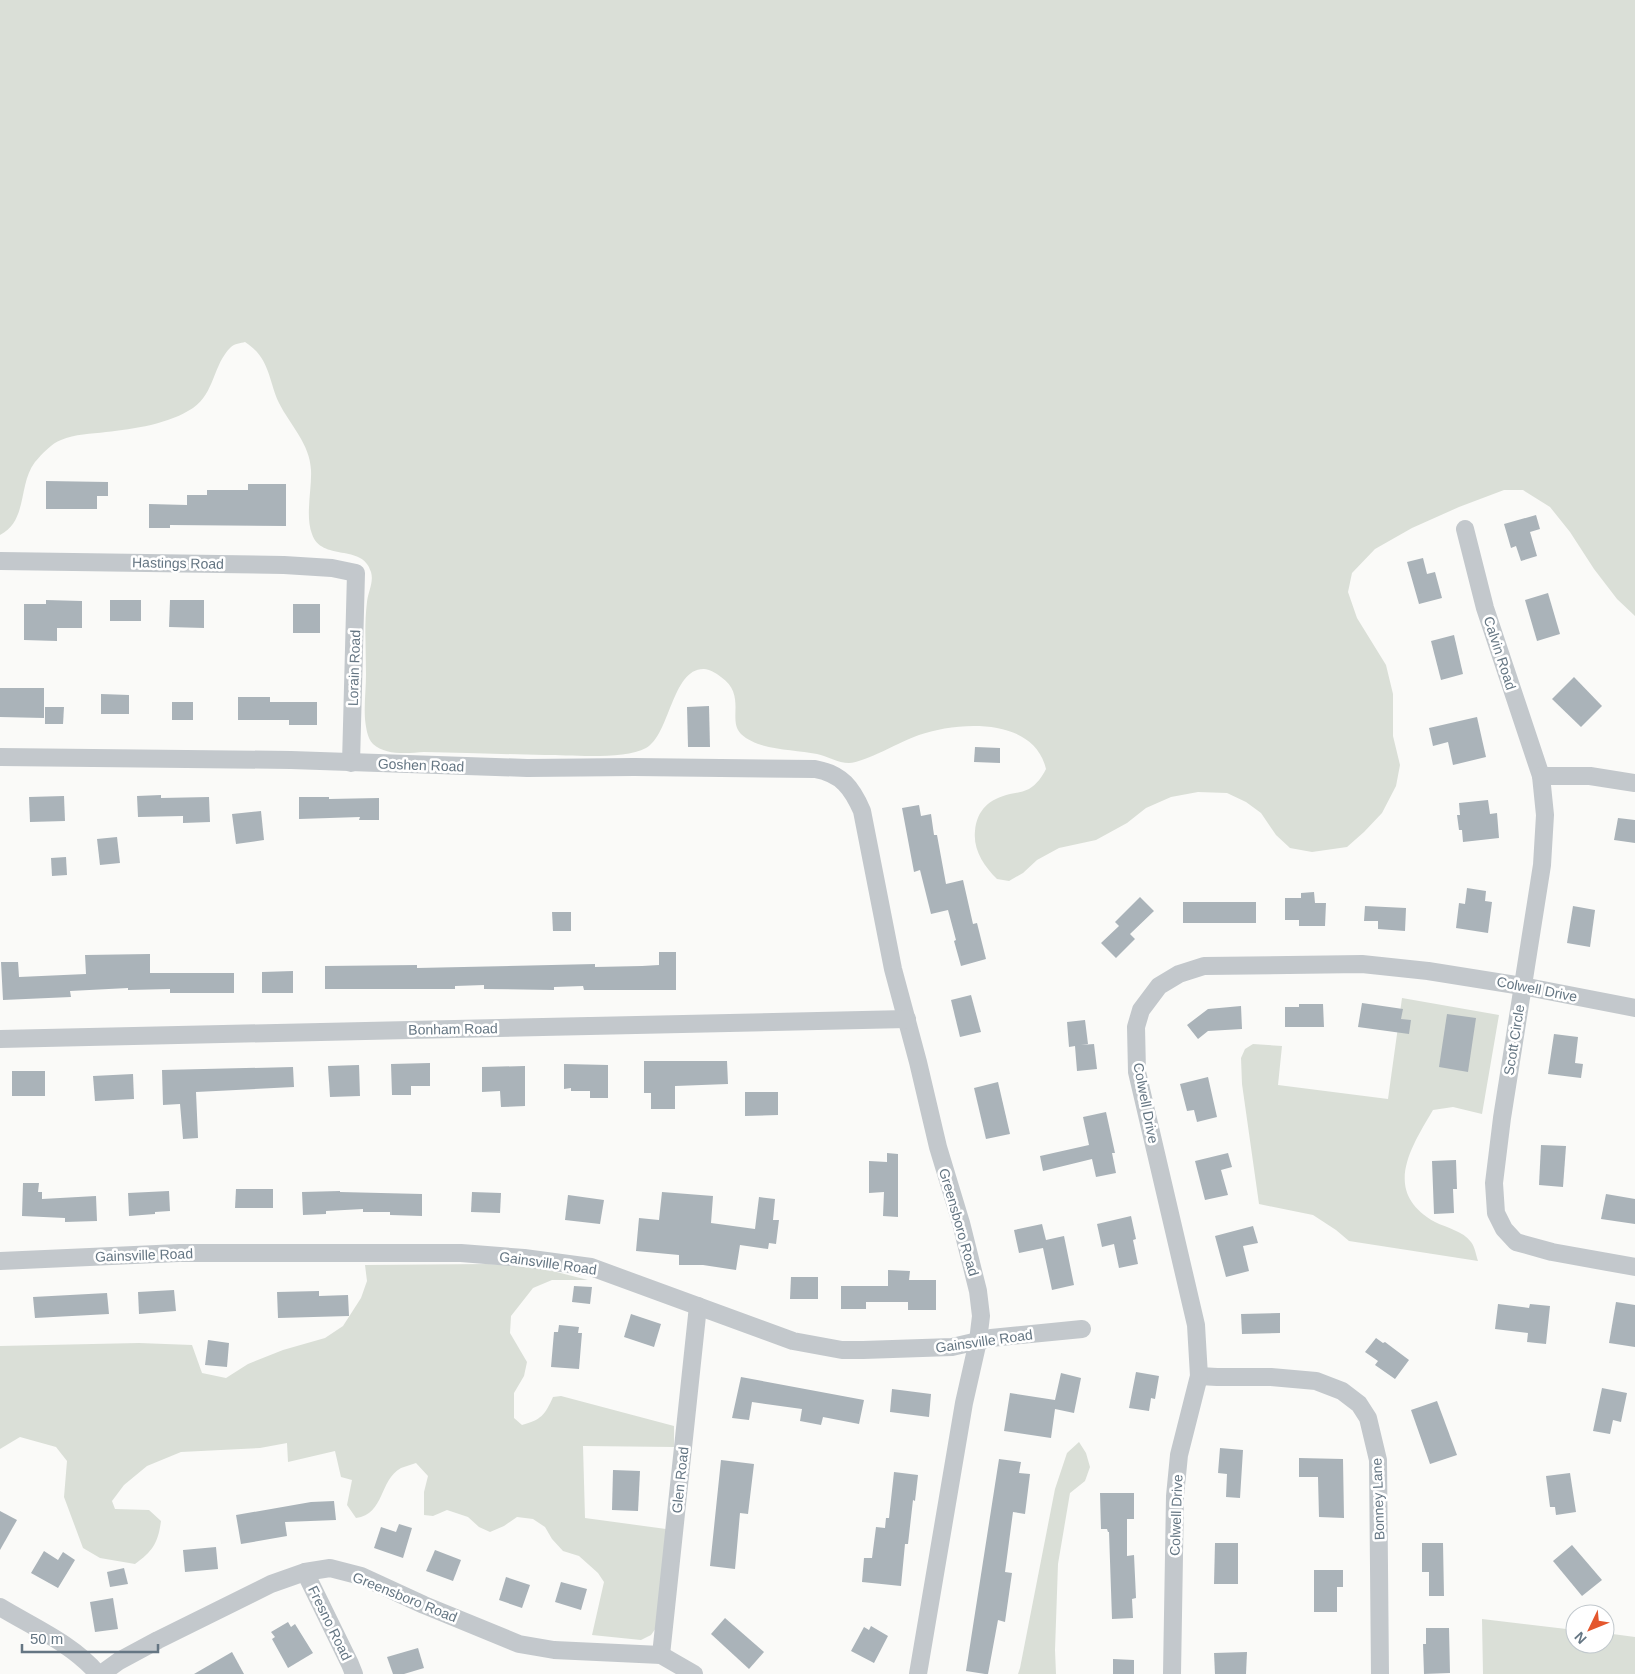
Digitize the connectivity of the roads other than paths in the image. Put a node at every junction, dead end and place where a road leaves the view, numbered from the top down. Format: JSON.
{"nodes":[{"id":1,"x":1465,"y":529,"type":"dead end"},
{"id":2,"x":0,"y":561,"type":"edge"},
{"id":3,"x":356,"y":573,"type":"joint"},
{"id":4,"x":0,"y":757,"type":"edge"},
{"id":5,"x":351,"y":763,"type":"junction"},
{"id":6,"x":1541,"y":776,"type":"junction"},
{"id":7,"x":841,"y":779,"type":"joint"},
{"id":8,"x":1635,"y":783,"type":"edge"},
{"id":9,"x":1522,"y":986,"type":"junction"},
{"id":10,"x":1635,"y":1008,"type":"edge"},
{"id":11,"x":907,"y":1019,"type":"junction"},
{"id":12,"x":0,"y":1038,"type":"edge"},
{"id":13,"x":0,"y":1262,"type":"edge"},
{"id":14,"x":1635,"y":1267,"type":"edge"},
{"id":15,"x":698,"y":1306,"type":"junction"},
{"id":16,"x":1082,"y":1329,"type":"dead end"},
{"id":17,"x":978,"y":1341,"type":"junction"},
{"id":18,"x":1199,"y":1376,"type":"junction"},
{"id":19,"x":305,"y":1572,"type":"junction"},
{"id":20,"x":0,"y":1607,"type":"edge"},
{"id":21,"x":661,"y":1655,"type":"junction"},
{"id":22,"x":100,"y":1674,"type":"edge"},
{"id":23,"x":354,"y":1674,"type":"edge"},
{"id":24,"x":694,"y":1674,"type":"edge"},
{"id":25,"x":918,"y":1674,"type":"edge"},
{"id":26,"x":1172,"y":1674,"type":"edge"},
{"id":27,"x":1380,"y":1674,"type":"edge"}],
"edges":[{"from":1,"to":6,"type":"street","name":"Calvin Road"},
{"from":2,"to":3,"type":"street","name":"Hastings Road"},
{"from":3,"to":5,"type":"street","name":"Lorain Road"},
{"from":4,"to":5,"type":"street","name":"Goshen Road"},
{"from":5,"to":7,"type":"street","name":"Goshen Road"},
{"from":6,"to":8,"type":"street"},
{"from":6,"to":9,"type":"street","name":"Scott Circle"},
{"from":7,"to":11,"type":"street","name":"Greensboro Road"},
{"from":9,"to":10,"type":"street","name":"Colwell Drive"},
{"from":9,"to":14,"type":"street","name":"Scott Circle"},
{"from":9,"to":18,"type":"street","name":"Colwell Drive"},
{"from":11,"to":12,"type":"street","name":"Bonham Road"},
{"from":11,"to":17,"type":"street","name":"Greensboro Road"},
{"from":13,"to":15,"type":"street","name":"Gainsville Road"},
{"from":15,"to":17,"type":"street","name":"Gainsville Road"},
{"from":15,"to":21,"type":"street","name":"Glen Road"},
{"from":16,"to":17,"type":"street","name":"Gainsville Road"},
{"from":17,"to":25,"type":"street","name":"Greensboro Road"},
{"from":18,"to":26,"type":"street","name":"Colwell Drive"},
{"from":18,"to":27,"type":"street","name":"Bonney Lane"},
{"from":19,"to":21,"type":"street","name":"Greensboro Road"},
{"from":19,"to":22,"type":"street","name":"Greensboro Road"},
{"from":19,"to":23,"type":"street","name":"Fresno Road"},
{"from":20,"to":22,"type":"street"},
{"from":21,"to":24,"type":"street","name":"Greensboro Road"}]}
